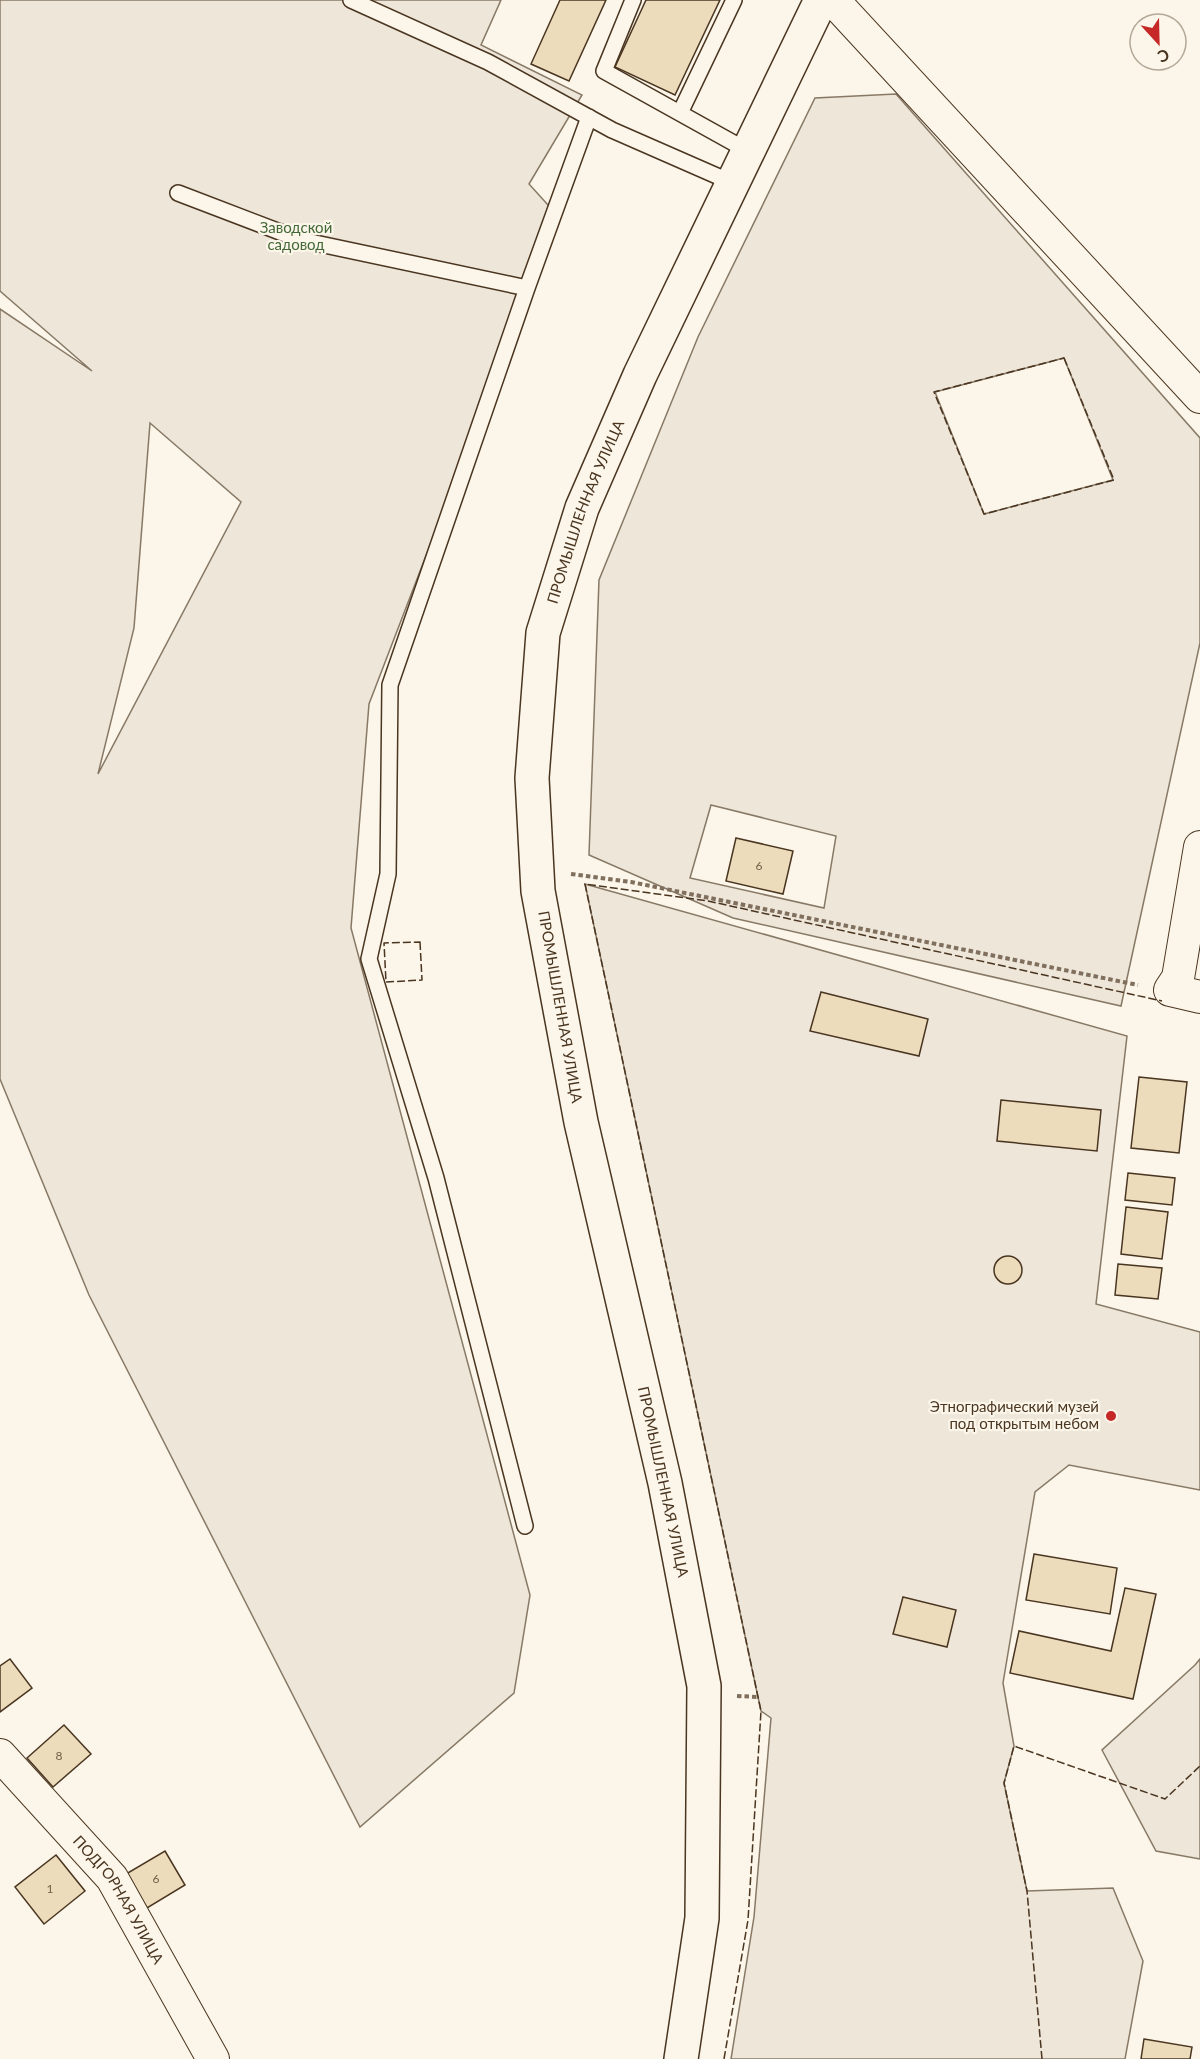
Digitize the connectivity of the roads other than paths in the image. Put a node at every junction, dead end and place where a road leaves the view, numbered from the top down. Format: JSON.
{"nodes":[{"id":1,"x":351,"y":0,"type":"edge"},
{"id":2,"x":633,"y":0,"type":"edge"},
{"id":3,"x":734,"y":0,"type":"edge"},
{"id":4,"x":821,"y":0,"type":"edge"},
{"id":5,"x":833,"y":0,"type":"edge"},
{"id":6,"x":680,"y":113,"type":"junction"},
{"id":7,"x":589,"y":117,"type":"junction"},
{"id":8,"x":748,"y":152,"type":"junction"},
{"id":9,"x":733,"y":183,"type":"junction"},
{"id":10,"x":178,"y":193,"type":"dead end"},
{"id":11,"x":527,"y":288,"type":"junction"},
{"id":12,"x":1200,"y":397,"type":"edge"},
{"id":13,"x":1200,"y":847,"type":"edge"},
{"id":14,"x":1185,"y":993,"type":"edge"},
{"id":15,"x":525,"y":1526,"type":"dead end"},
{"id":16,"x":0,"y":1755,"type":"edge"},
{"id":17,"x":213,"y":2059,"type":"edge"},
{"id":18,"x":681,"y":2059,"type":"edge"}],
"edges":[{"from":1,"to":7,"type":"lane"},
{"from":2,"to":6,"type":"lane"},
{"from":3,"to":6,"type":"lane"},
{"from":4,"to":8,"type":"main road","name":"ПРОМЫШЛЕННАЯ УЛИЦА"},
{"from":5,"to":12,"type":"street"},
{"from":6,"to":8,"type":"lane"},
{"from":7,"to":9,"type":"lane"},
{"from":7,"to":11,"type":"lane"},
{"from":8,"to":9,"type":"main road","name":"ПРОМЫШЛЕННАЯ УЛИЦА"},
{"from":9,"to":18,"type":"main road","name":"ПРОМЫШЛЕННАЯ УЛИЦА"},
{"from":10,"to":11,"type":"lane"},
{"from":11,"to":15,"type":"lane"},
{"from":13,"to":14,"type":"street"},
{"from":16,"to":17,"type":"street","name":"ПОДГОРНАЯ УЛИЦА"}]}
